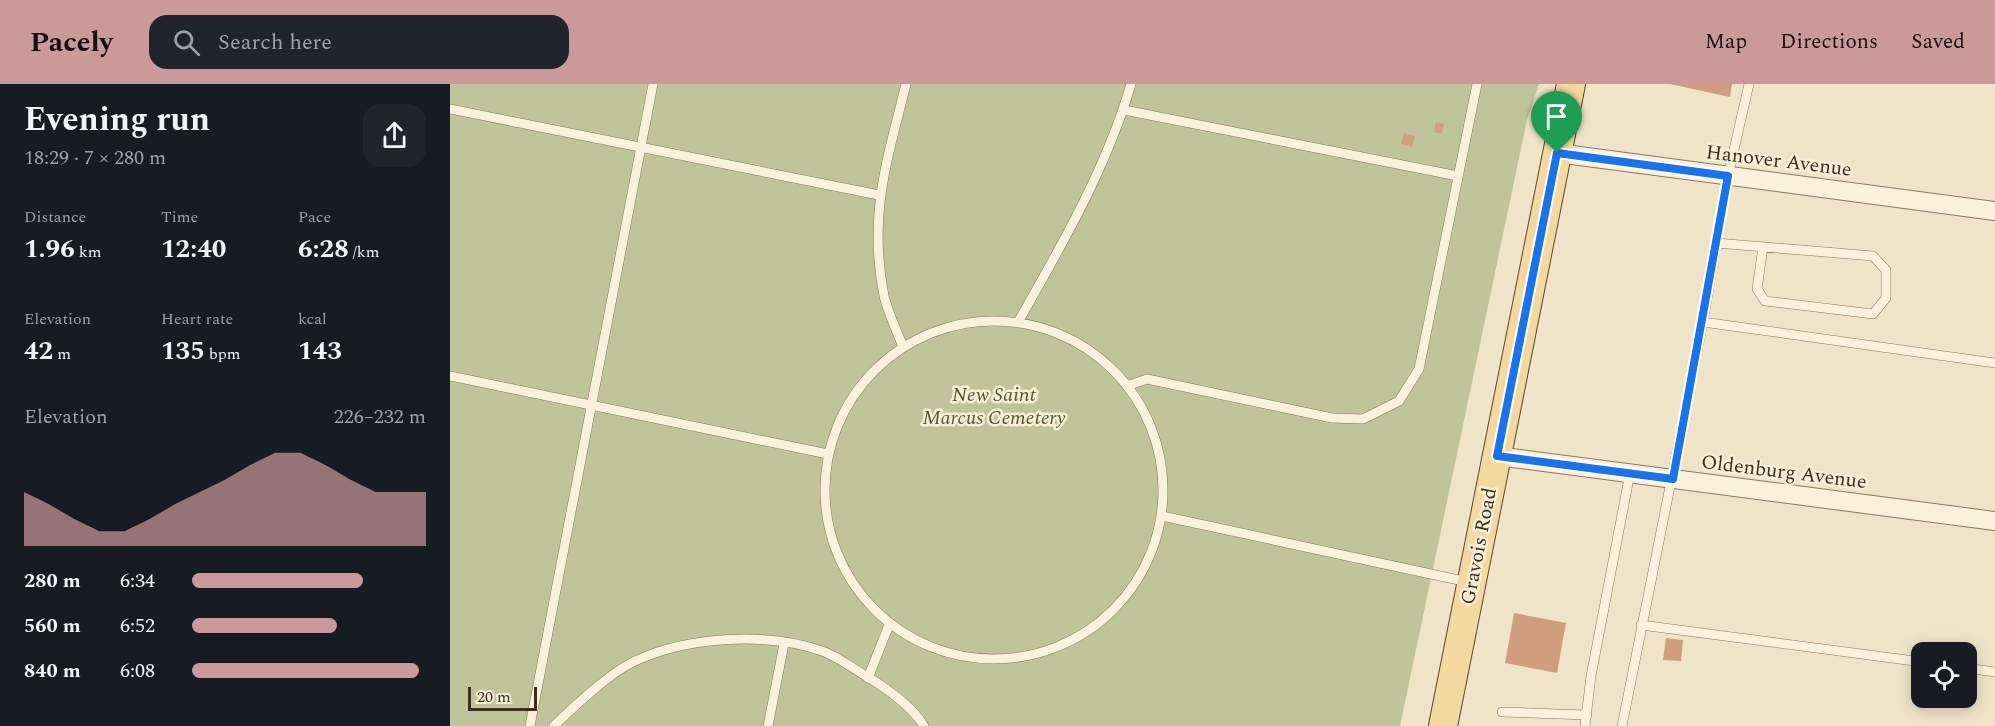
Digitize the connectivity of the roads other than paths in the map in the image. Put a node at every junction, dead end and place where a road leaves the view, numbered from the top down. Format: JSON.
{"nodes":[{"id":1,"x":653,"y":84,"type":"edge"},
{"id":2,"x":906,"y":84,"type":"edge"},
{"id":3,"x":1131,"y":84,"type":"edge"},
{"id":4,"x":1477,"y":84,"type":"edge"},
{"id":5,"x":1571,"y":84,"type":"edge"},
{"id":6,"x":1749,"y":84,"type":"edge"},
{"id":7,"x":450,"y":108,"type":"edge"},
{"id":8,"x":1124,"y":110,"type":"junction"},
{"id":9,"x":640,"y":147,"type":"junction"},
{"id":10,"x":1557,"y":153,"type":"junction"},
{"id":11,"x":1458,"y":176,"type":"junction"},
{"id":12,"x":1728,"y":176,"type":"junction"},
{"id":13,"x":879,"y":195,"type":"junction"},
{"id":14,"x":1995,"y":211,"type":"edge"},
{"id":15,"x":1716,"y":243,"type":"junction"},
{"id":16,"x":1763,"y":247,"type":"junction"},
{"id":17,"x":1018,"y":322,"type":"junction"},
{"id":18,"x":1703,"y":322,"type":"junction"},
{"id":19,"x":903,"y":347,"type":"junction"},
{"id":20,"x":1995,"y":363,"type":"edge"},
{"id":21,"x":450,"y":376,"type":"edge"},
{"id":22,"x":1128,"y":386,"type":"junction"},
{"id":23,"x":592,"y":405,"type":"junction"},
{"id":24,"x":828,"y":454,"type":"junction"},
{"id":25,"x":1497,"y":456,"type":"junction"},
{"id":26,"x":1630,"y":473,"type":"junction"},
{"id":27,"x":1673,"y":479,"type":"junction"},
{"id":28,"x":1162,"y":516,"type":"junction"},
{"id":29,"x":1995,"y":520,"type":"edge"},
{"id":30,"x":1471,"y":583,"type":"junction"},
{"id":31,"x":890,"y":625,"type":"junction"},
{"id":32,"x":1641,"y":625,"type":"junction"},
{"id":33,"x":784,"y":644,"type":"junction"},
{"id":34,"x":1911,"y":661,"type":"edge"},
{"id":35,"x":1977,"y":670,"type":"edge"},
{"id":36,"x":1995,"y":672,"type":"edge"},
{"id":37,"x":868,"y":678,"type":"junction"},
{"id":38,"x":1502,"y":712,"type":"dead end"},
{"id":39,"x":1587,"y":715,"type":"junction"},
{"id":40,"x":530,"y":726,"type":"edge"},
{"id":41,"x":554,"y":726,"type":"edge"},
{"id":42,"x":768,"y":726,"type":"edge"},
{"id":43,"x":924,"y":726,"type":"edge"},
{"id":44,"x":1443,"y":726,"type":"edge"},
{"id":45,"x":1586,"y":726,"type":"edge"},
{"id":46,"x":1622,"y":726,"type":"edge"}],
"edges":[{"from":1,"to":9,"type":"lane"},
{"from":2,"to":13,"type":"lane"},
{"from":3,"to":8,"type":"lane"},
{"from":4,"to":11,"type":"lane"},
{"from":5,"to":10,"type":"main road","name":"Gravois Road"},
{"from":6,"to":12,"type":"lane"},
{"from":7,"to":9,"type":"lane"},
{"from":8,"to":11,"type":"lane"},
{"from":8,"to":17,"type":"lane"},
{"from":9,"to":13,"type":"lane"},
{"from":9,"to":23,"type":"lane"},
{"from":10,"to":12,"type":"street","name":"Hanover Avenue"},
{"from":10,"to":25,"type":"main road","name":"Gravois Road"},
{"from":11,"to":22,"type":"lane"},
{"from":12,"to":14,"type":"street","name":"Hanover Avenue"},
{"from":12,"to":15,"type":"lane"},
{"from":13,"to":19,"type":"lane"},
{"from":15,"to":16,"type":"lane"},
{"from":15,"to":18,"type":"lane"},
{"from":16,"to":16,"type":"lane"},
{"from":17,"to":19,"type":"lane"},
{"from":17,"to":22,"type":"lane"},
{"from":18,"to":20,"type":"lane"},
{"from":18,"to":27,"type":"lane"},
{"from":19,"to":24,"type":"lane"},
{"from":21,"to":23,"type":"lane"},
{"from":22,"to":28,"type":"lane"},
{"from":23,"to":24,"type":"lane"},
{"from":23,"to":40,"type":"lane"},
{"from":24,"to":31,"type":"lane"},
{"from":25,"to":26,"type":"street","name":"Oldenburg Avenue"},
{"from":25,"to":30,"type":"main road","name":"Gravois Road"},
{"from":26,"to":27,"type":"street","name":"Oldenburg Avenue"},
{"from":26,"to":39,"type":"lane"},
{"from":27,"to":29,"type":"street","name":"Oldenburg Avenue"},
{"from":27,"to":32,"type":"lane"},
{"from":28,"to":30,"type":"lane"},
{"from":28,"to":31,"type":"lane"},
{"from":30,"to":44,"type":"main road","name":"Gravois Road"},
{"from":31,"to":37,"type":"lane"},
{"from":32,"to":34,"type":"lane"},
{"from":32,"to":46,"type":"lane"},
{"from":33,"to":37,"type":"lane"},
{"from":33,"to":41,"type":"lane"},
{"from":33,"to":42,"type":"lane"},
{"from":35,"to":36,"type":"lane"},
{"from":37,"to":43,"type":"lane"},
{"from":38,"to":39,"type":"lane"},
{"from":39,"to":45,"type":"lane"}]}
